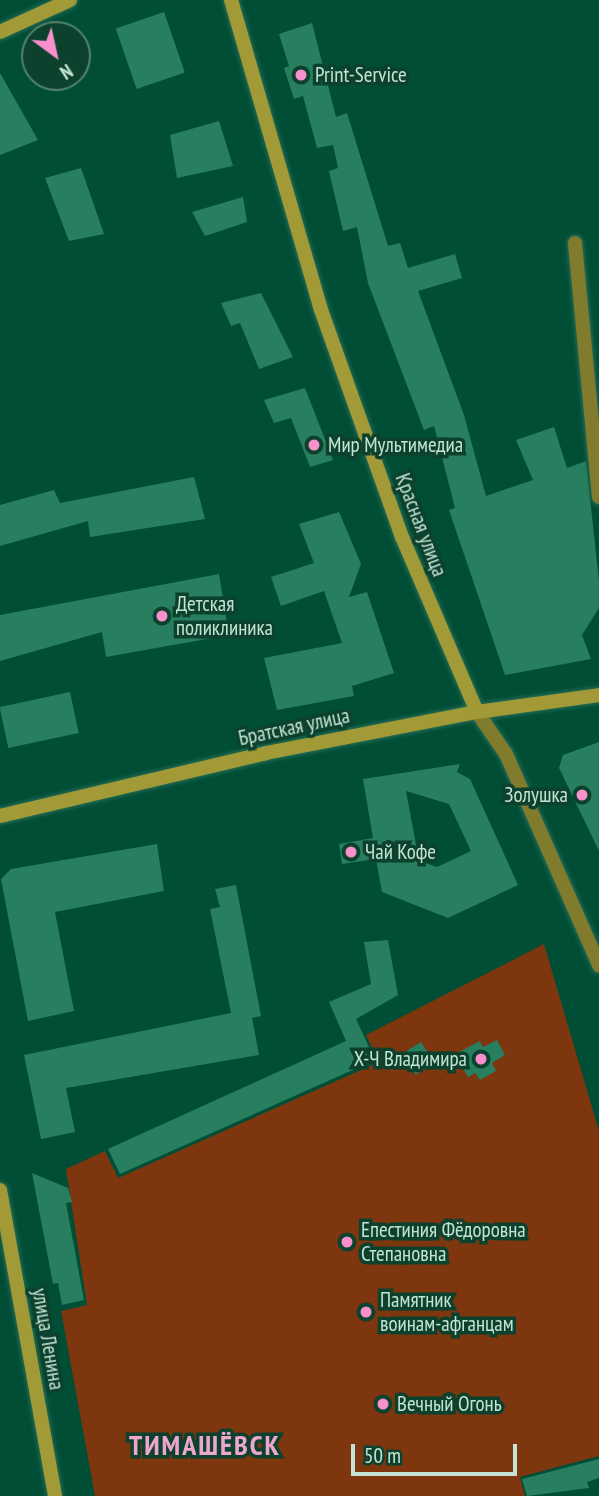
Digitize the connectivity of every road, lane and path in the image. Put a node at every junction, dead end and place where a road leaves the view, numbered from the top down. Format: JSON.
{"nodes":[{"id":1,"x":70,"y":0,"type":"edge"},
{"id":2,"x":231,"y":0,"type":"edge"},
{"id":3,"x":0,"y":32,"type":"edge"},
{"id":4,"x":575,"y":243,"type":"dead end"},
{"id":5,"x":599,"y":497,"type":"edge"},
{"id":6,"x":599,"y":695,"type":"edge"},
{"id":7,"x":477,"y":712,"type":"junction"},
{"id":8,"x":0,"y":816,"type":"edge"},
{"id":9,"x":599,"y":965,"type":"edge"},
{"id":10,"x":0,"y":1190,"type":"edge"},
{"id":11,"x":55,"y":1496,"type":"edge"}],
"edges":[{"from":1,"to":3,"type":"main road"},
{"from":2,"to":7,"type":"main road","name":"Красная улица"},
{"from":4,"to":5,"type":"street"},
{"from":6,"to":7,"type":"main road","name":"Братская улица"},
{"from":7,"to":8,"type":"main road","name":"Братская улица"},
{"from":7,"to":9,"type":"street","name":"Красная улица"},
{"from":10,"to":11,"type":"main road","name":"улица Ленина"}]}
